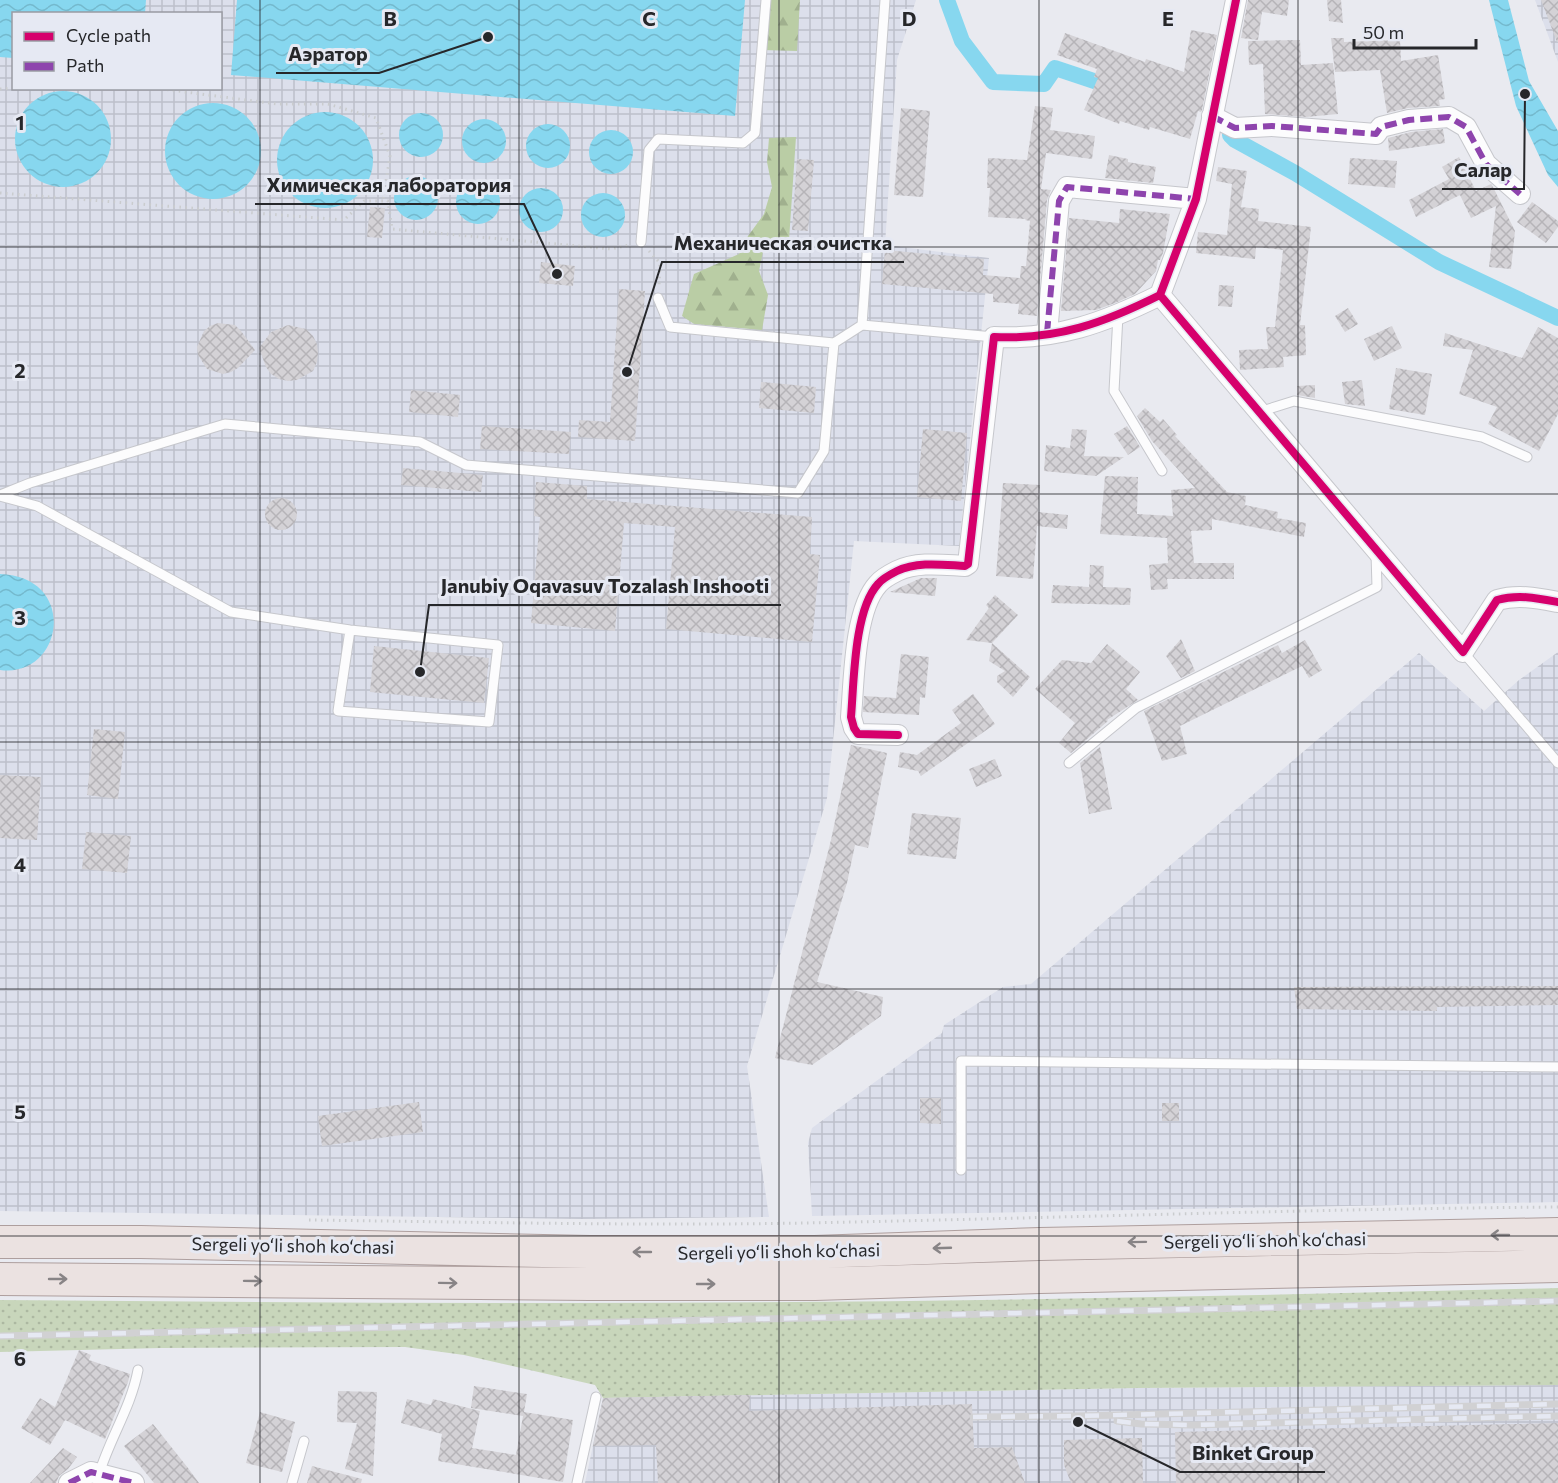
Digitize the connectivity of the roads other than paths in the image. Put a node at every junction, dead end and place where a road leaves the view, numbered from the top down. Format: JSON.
{"nodes":[{"id":1,"x":766,"y":0,"type":"edge"},
{"id":2,"x":885,"y":0,"type":"edge"},
{"id":3,"x":1236,"y":0,"type":"edge"},
{"id":4,"x":1212,"y":116,"type":"junction"},
{"id":5,"x":1520,"y":194,"type":"dead end"},
{"id":6,"x":1196,"y":199,"type":"junction"},
{"id":7,"x":641,"y":242,"type":"road end"},
{"id":8,"x":1160,"y":295,"type":"junction"},
{"id":9,"x":658,"y":298,"type":"road end"},
{"id":10,"x":1118,"y":315,"type":"junction"},
{"id":11,"x":862,"y":325,"type":"junction"},
{"id":12,"x":1047,"y":333,"type":"junction"},
{"id":13,"x":994,"y":337,"type":"junction"},
{"id":14,"x":834,"y":343,"type":"junction"},
{"id":15,"x":1259,"y":412,"type":"junction"},
{"id":16,"x":1527,"y":457,"type":"dead end"},
{"id":17,"x":1162,"y":471,"type":"dead end"},
{"id":18,"x":0,"y":495,"type":"edge"},
{"id":19,"x":1376,"y":549,"type":"junction"},
{"id":20,"x":1558,"y":602,"type":"edge"},
{"id":21,"x":350,"y":630,"type":"junction"},
{"id":22,"x":1463,"y":652,"type":"junction"},
{"id":23,"x":898,"y":735,"type":"dead end"},
{"id":24,"x":1069,"y":763,"type":"dead end"},
{"id":25,"x":1558,"y":763,"type":"edge"},
{"id":26,"x":1558,"y":1067,"type":"edge"},
{"id":27,"x":961,"y":1170,"type":"dead end"},
{"id":28,"x":1558,"y":1234,"type":"edge"},
{"id":29,"x":0,"y":1242,"type":"edge"},
{"id":30,"x":1558,"y":1266,"type":"edge"},
{"id":31,"x":0,"y":1279,"type":"edge"},
{"id":32,"x":138,"y":1370,"type":"dead end"},
{"id":33,"x":596,"y":1397,"type":"dead end"},
{"id":34,"x":304,"y":1441,"type":"dead end"},
{"id":35,"x":99,"y":1474,"type":"junction"},
{"id":36,"x":69,"y":1483,"type":"edge"},
{"id":37,"x":134,"y":1483,"type":"edge"},
{"id":38,"x":292,"y":1483,"type":"edge"},
{"id":39,"x":577,"y":1483,"type":"edge"}],
"edges":[{"from":1,"to":7,"type":"lane"},
{"from":2,"to":11,"type":"lane"},
{"from":3,"to":4,"type":"street"},
{"from":4,"to":5,"type":"street"},
{"from":4,"to":6,"type":"street"},
{"from":6,"to":8,"type":"street"},
{"from":6,"to":12,"type":"street"},
{"from":8,"to":10,"type":"street"},
{"from":8,"to":15,"type":"street"},
{"from":9,"to":14,"type":"lane"},
{"from":10,"to":12,"type":"street"},
{"from":10,"to":17,"type":"lane"},
{"from":11,"to":13,"type":"lane"},
{"from":11,"to":14,"type":"lane"},
{"from":12,"to":13,"type":"street"},
{"from":13,"to":23,"type":"street"},
{"from":14,"to":18,"type":"lane"},
{"from":15,"to":16,"type":"lane"},
{"from":15,"to":19,"type":"street"},
{"from":18,"to":21,"type":"lane"},
{"from":19,"to":22,"type":"street"},
{"from":19,"to":24,"type":"lane"},
{"from":20,"to":22,"type":"street"},
{"from":21,"to":21,"type":"lane"},
{"from":22,"to":25,"type":"lane"},
{"from":26,"to":27,"type":"lane"},
{"from":28,"to":29,"type":"main road","name":"Sergeli yo‘li shoh ko‘chasi","one_way":true},
{"from":31,"to":30,"type":"main road","name":"Sergeli yo‘li shoh ko‘chasi","one_way":true},
{"from":32,"to":35,"type":"lane"},
{"from":33,"to":39,"type":"lane"},
{"from":34,"to":38,"type":"lane"},
{"from":35,"to":36,"type":"street"},
{"from":35,"to":37,"type":"street"}]}
